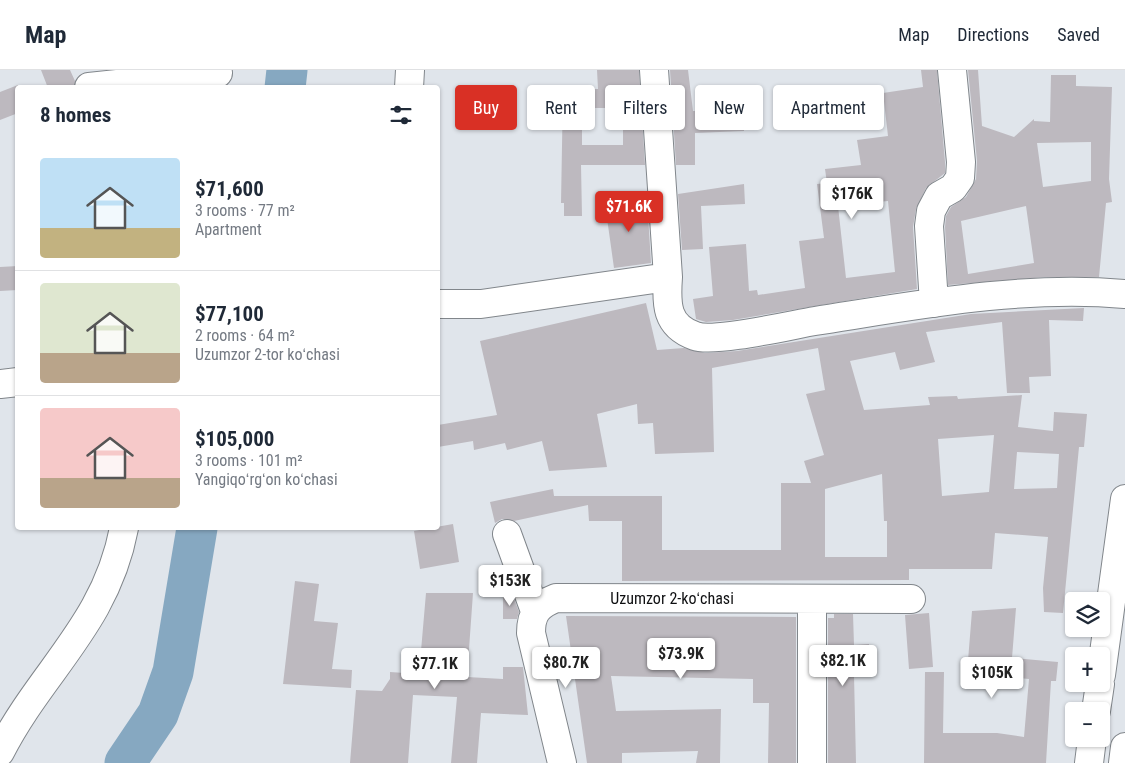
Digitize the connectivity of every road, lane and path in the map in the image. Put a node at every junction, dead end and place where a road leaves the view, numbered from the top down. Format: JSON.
{"nodes":[{"id":1,"x":410,"y":70,"type":"edge"},
{"id":2,"x":654,"y":70,"type":"edge"},
{"id":3,"x":952,"y":70,"type":"edge"},
{"id":4,"x":218,"y":77,"type":"edge"},
{"id":5,"x":115,"y":85,"type":"edge"},
{"id":6,"x":410,"y":85,"type":"edge"},
{"id":7,"x":668,"y":277,"type":"junction"},
{"id":8,"x":1125,"y":294,"type":"edge"},
{"id":9,"x":934,"y":303,"type":"junction"},
{"id":10,"x":440,"y":304,"type":"edge"},
{"id":11,"x":15,"y":382,"type":"edge"},
{"id":12,"x":0,"y":384,"type":"edge"},
{"id":13,"x":1125,"y":499,"type":"edge"},
{"id":14,"x":123,"y":530,"type":"edge"},
{"id":15,"x":507,"y":534,"type":"dead end"},
{"id":16,"x":812,"y":599,"type":"junction"},
{"id":17,"x":911,"y":599,"type":"dead end"},
{"id":18,"x":535,"y":611,"type":"junction"},
{"id":19,"x":1105,"y":647,"type":"edge"},
{"id":20,"x":1091,"y":747,"type":"edge"},
{"id":21,"x":1125,"y":747,"type":"edge"},
{"id":22,"x":0,"y":752,"type":"edge"},
{"id":23,"x":562,"y":763,"type":"edge"},
{"id":24,"x":812,"y":763,"type":"edge"},
{"id":25,"x":1089,"y":763,"type":"edge"},
{"id":26,"x":1123,"y":763,"type":"edge"}],
"edges":[{"from":1,"to":6,"type":"street"},
{"from":2,"to":7,"type":"street"},
{"from":3,"to":9,"type":"street"},
{"from":4,"to":5,"type":"street"},
{"from":7,"to":9,"type":"street"},
{"from":7,"to":10,"type":"street"},
{"from":8,"to":9,"type":"street"},
{"from":11,"to":12,"type":"street"},
{"from":13,"to":19,"type":"street"},
{"from":14,"to":22,"type":"street"},
{"from":15,"to":18,"type":"street"},
{"from":16,"to":17,"type":"street","name":"Uzumzor 2-koʻchasi"},
{"from":16,"to":18,"type":"street","name":"Uzumzor 2-koʻchasi"},
{"from":16,"to":24,"type":"street"},
{"from":18,"to":23,"type":"street"},
{"from":20,"to":25,"type":"street"},
{"from":21,"to":26,"type":"street"}]}
